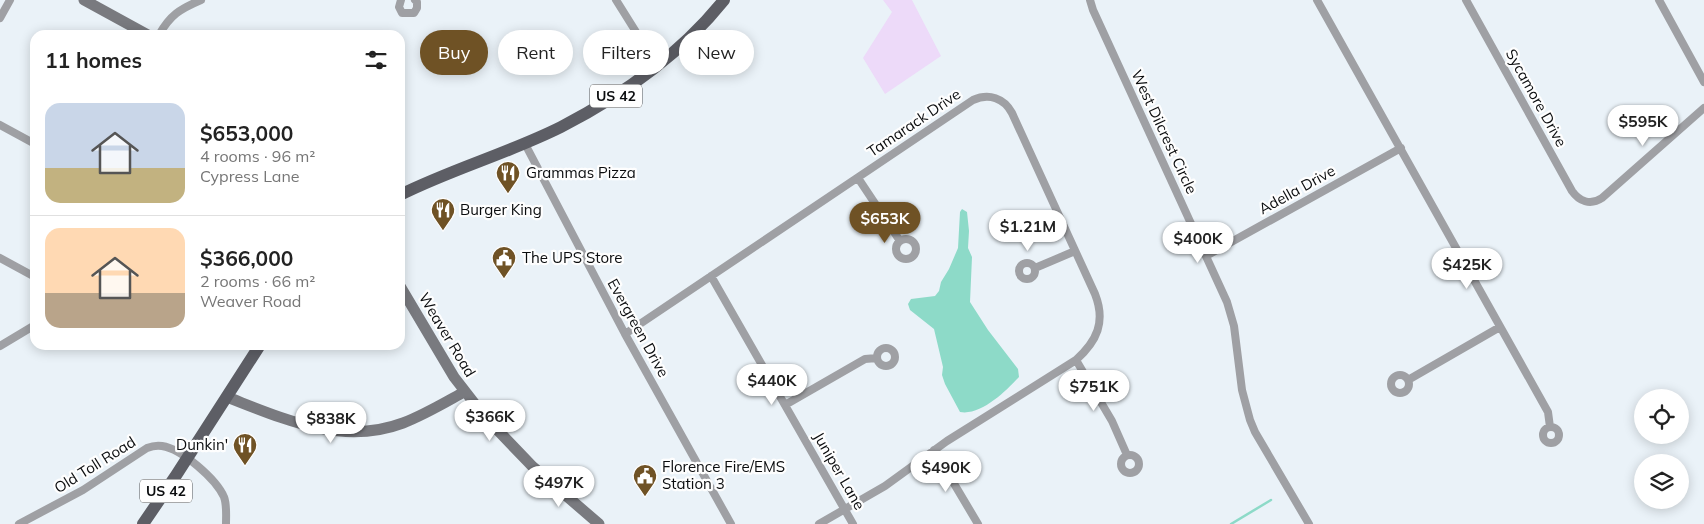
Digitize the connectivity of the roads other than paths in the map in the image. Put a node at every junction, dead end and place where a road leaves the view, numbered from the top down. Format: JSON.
{"nodes":[{"id":1,"x":10,"y":0,"type":"edge"},
{"id":2,"x":84,"y":0,"type":"edge"},
{"id":3,"x":401,"y":0,"type":"edge"},
{"id":4,"x":415,"y":0,"type":"edge"},
{"id":5,"x":616,"y":0,"type":"edge"},
{"id":6,"x":724,"y":0,"type":"edge"},
{"id":7,"x":1090,"y":0,"type":"edge"},
{"id":8,"x":1318,"y":0,"type":"edge"},
{"id":9,"x":1466,"y":0,"type":"edge"},
{"id":10,"x":1659,"y":0,"type":"edge"},
{"id":11,"x":198,"y":1,"type":"edge"},
{"id":12,"x":0,"y":18,"type":"edge"},
{"id":13,"x":139,"y":30,"type":"edge"},
{"id":14,"x":162,"y":30,"type":"edge"},
{"id":15,"x":635,"y":30,"type":"edge"},
{"id":16,"x":669,"y":57,"type":"edge"},
{"id":17,"x":646,"y":75,"type":"edge"},
{"id":18,"x":1704,"y":82,"type":"edge"},
{"id":19,"x":1704,"y":108,"type":"edge"},
{"id":20,"x":0,"y":125,"type":"edge"},
{"id":21,"x":30,"y":141,"type":"edge"},
{"id":22,"x":524,"y":142,"type":"junction"},
{"id":23,"x":1400,"y":148,"type":"junction"},
{"id":24,"x":858,"y":178,"type":"junction"},
{"id":25,"x":405,"y":193,"type":"edge"},
{"id":26,"x":900,"y":241,"type":"dead end"},
{"id":27,"x":1075,"y":251,"type":"junction"},
{"id":28,"x":1206,"y":256,"type":"junction"},
{"id":29,"x":0,"y":258,"type":"edge"},
{"id":30,"x":1035,"y":268,"type":"dead end"},
{"id":31,"x":30,"y":274,"type":"edge"},
{"id":32,"x":711,"y":276,"type":"junction"},
{"id":33,"x":405,"y":295,"type":"edge"},
{"id":34,"x":1500,"y":327,"type":"junction"},
{"id":35,"x":30,"y":328,"type":"edge"},
{"id":36,"x":624,"y":334,"type":"junction"},
{"id":37,"x":0,"y":346,"type":"edge"},
{"id":38,"x":257,"y":350,"type":"edge"},
{"id":39,"x":877,"y":358,"type":"dead end"},
{"id":40,"x":1076,"y":360,"type":"junction"},
{"id":41,"x":1408,"y":380,"type":"dead end"},
{"id":42,"x":464,"y":392,"type":"junction"},
{"id":43,"x":227,"y":397,"type":"junction"},
{"id":44,"x":785,"y":405,"type":"junction"},
{"id":45,"x":1550,"y":427,"type":"dead end"},
{"id":46,"x":934,"y":450,"type":"junction"},
{"id":47,"x":1127,"y":456,"type":"dead end"},
{"id":48,"x":187,"y":458,"type":"junction"},
{"id":49,"x":844,"y":510,"type":"junction"},
{"id":50,"x":19,"y":524,"type":"edge"},
{"id":51,"x":143,"y":524,"type":"edge"},
{"id":52,"x":226,"y":524,"type":"edge"},
{"id":53,"x":599,"y":524,"type":"edge"},
{"id":54,"x":731,"y":524,"type":"edge"},
{"id":55,"x":819,"y":524,"type":"edge"},
{"id":56,"x":853,"y":524,"type":"edge"},
{"id":57,"x":978,"y":524,"type":"edge"},
{"id":58,"x":1309,"y":524,"type":"edge"}],
"edges":[{"from":1,"to":12,"type":"street"},
{"from":2,"to":13,"type":"main road"},
{"from":3,"to":4,"type":"street"},
{"from":5,"to":15,"type":"street"},
{"from":6,"to":16,"type":"main road","number":"US 42"},
{"from":7,"to":28,"type":"street","name":"West Dilcrest Circle"},
{"from":8,"to":23,"type":"street"},
{"from":9,"to":19,"type":"street","name":"Sycamore Drive"},
{"from":10,"to":18,"type":"street"},
{"from":11,"to":14,"type":"street"},
{"from":17,"to":22,"type":"main road","number":"US 42"},
{"from":20,"to":21,"type":"street"},
{"from":22,"to":25,"type":"main road","number":"US 42"},
{"from":22,"to":36,"type":"street","name":"Evergreen Drive"},
{"from":23,"to":28,"type":"street","name":"Adella Drive"},
{"from":23,"to":34,"type":"street"},
{"from":24,"to":26,"type":"street"},
{"from":24,"to":27,"type":"street","name":"Tamarack Drive"},
{"from":24,"to":32,"type":"street","name":"Tamarack Drive"},
{"from":27,"to":30,"type":"street"},
{"from":27,"to":40,"type":"street","name":"Tamarack Drive"},
{"from":28,"to":58,"type":"street","name":"West Dilcrest Circle"},
{"from":29,"to":31,"type":"street"},
{"from":32,"to":36,"type":"street","name":"Tamarack Drive"},
{"from":32,"to":44,"type":"street","name":"Juniper Lane"},
{"from":33,"to":42,"type":"main road","name":"Weaver Road"},
{"from":34,"to":41,"type":"street"},
{"from":34,"to":45,"type":"street"},
{"from":35,"to":37,"type":"street"},
{"from":36,"to":54,"type":"street","name":"Evergreen Drive"},
{"from":38,"to":43,"type":"main road","number":"US 42"},
{"from":39,"to":44,"type":"street"},
{"from":40,"to":46,"type":"street","name":"Tamarack Drive"},
{"from":40,"to":47,"type":"street"},
{"from":42,"to":43,"type":"main road"},
{"from":42,"to":53,"type":"main road","name":"Weaver Road"},
{"from":43,"to":48,"type":"main road","number":"US 42"},
{"from":44,"to":49,"type":"street","name":"Juniper Lane"},
{"from":46,"to":49,"type":"street","name":"Tamarack Drive"},
{"from":46,"to":57,"type":"street"},
{"from":48,"to":50,"type":"street","name":"Old Toll Road"},
{"from":48,"to":51,"type":"main road","number":"US 42"},
{"from":48,"to":52,"type":"street","name":"Old Toll Road"},
{"from":49,"to":55,"type":"street","name":"Tamarack Drive"},
{"from":49,"to":56,"type":"street","name":"Juniper Lane"}]}
